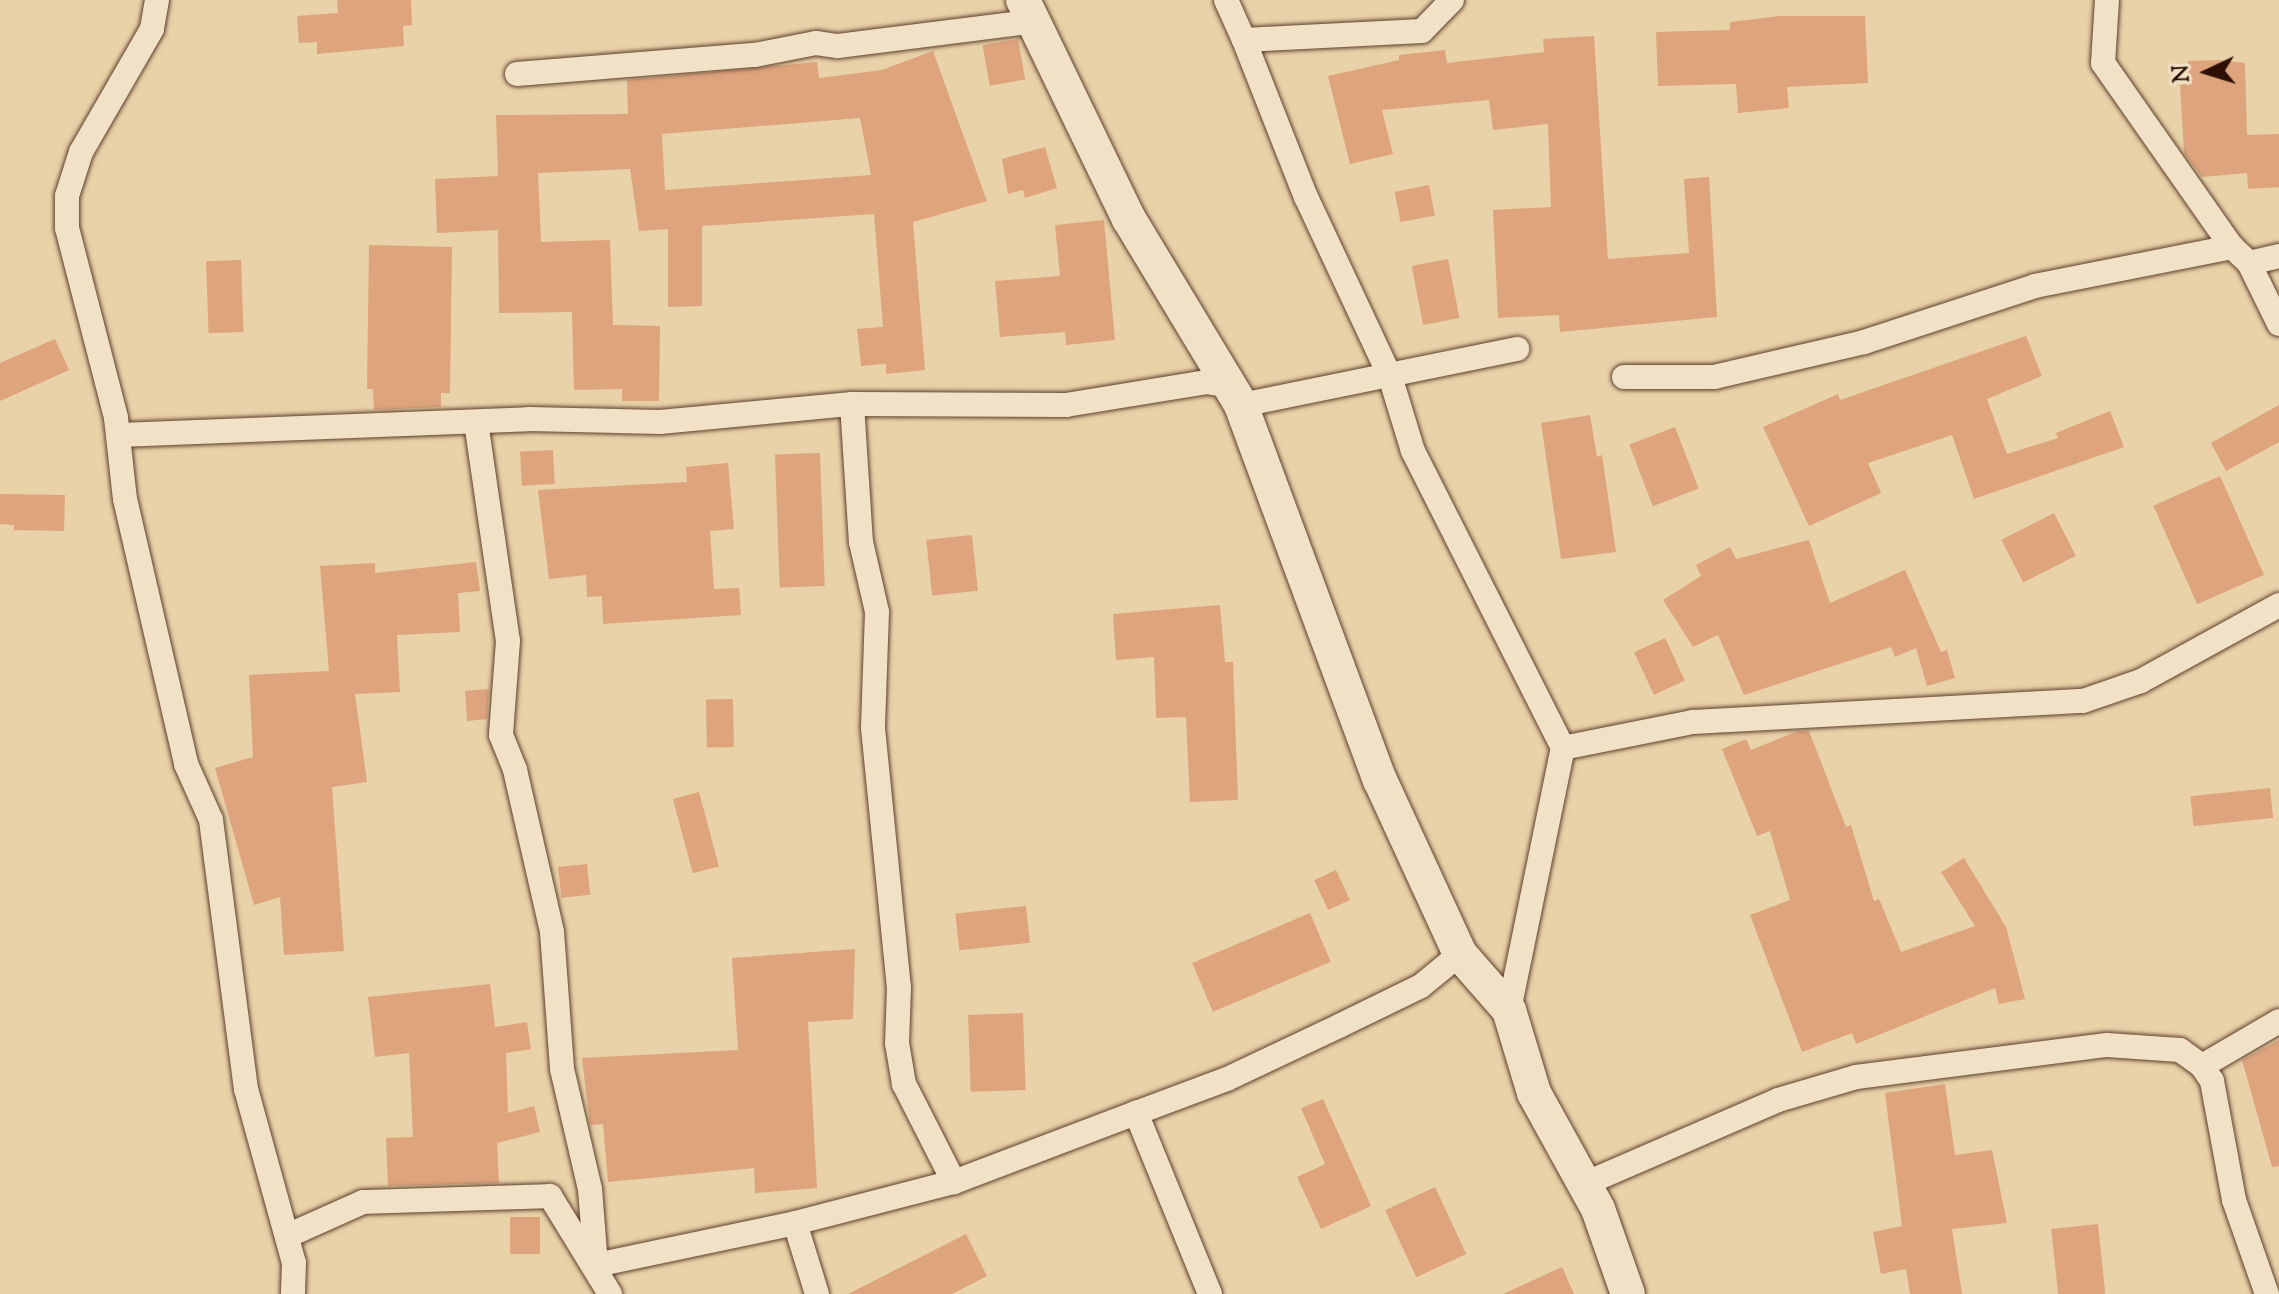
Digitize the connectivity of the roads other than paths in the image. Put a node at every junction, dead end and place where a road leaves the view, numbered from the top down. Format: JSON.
{"nodes":[{"id":1,"x":157,"y":0,"type":"edge"},
{"id":2,"x":1226,"y":0,"type":"edge"},
{"id":3,"x":1452,"y":0,"type":"edge"},
{"id":4,"x":2107,"y":0,"type":"edge"},
{"id":5,"x":1030,"y":10,"type":"edge"},
{"id":6,"x":1244,"y":40,"type":"junction"},
{"id":7,"x":517,"y":74,"type":"dead end"},
{"id":8,"x":2240,"y":255,"type":"junction"},
{"id":9,"x":2279,"y":256,"type":"edge"},
{"id":10,"x":2279,"y":324,"type":"edge"},
{"id":11,"x":1517,"y":349,"type":"dead end"},
{"id":12,"x":1390,"y":376,"type":"junction"},
{"id":13,"x":1624,"y":377,"type":"dead end"},
{"id":14,"x":1233,"y":395,"type":"junction"},
{"id":15,"x":852,"y":404,"type":"junction"},
{"id":16,"x":476,"y":422,"type":"junction"},
{"id":17,"x":119,"y":435,"type":"junction"},
{"id":18,"x":2279,"y":605,"type":"edge"},
{"id":19,"x":1563,"y":748,"type":"junction"},
{"id":20,"x":1460,"y":954,"type":"junction"},
{"id":21,"x":1509,"y":1010,"type":"junction"},
{"id":22,"x":2279,"y":1021,"type":"edge"},
{"id":23,"x":2202,"y":1066,"type":"junction"},
{"id":24,"x":1136,"y":1113,"type":"junction"},
{"id":25,"x":954,"y":1182,"type":"junction"},
{"id":26,"x":1582,"y":1185,"type":"junction"},
{"id":27,"x":795,"y":1223,"type":"junction"},
{"id":28,"x":287,"y":1236,"type":"junction"},
{"id":29,"x":596,"y":1265,"type":"junction"},
{"id":30,"x":293,"y":1294,"type":"edge"},
{"id":31,"x":610,"y":1294,"type":"edge"},
{"id":32,"x":817,"y":1294,"type":"edge"},
{"id":33,"x":1210,"y":1294,"type":"edge"},
{"id":34,"x":1628,"y":1294,"type":"edge"},
{"id":35,"x":2267,"y":1294,"type":"edge"}],
"edges":[{"from":1,"to":17,"type":"street"},
{"from":2,"to":6,"type":"street"},
{"from":3,"to":6,"type":"street"},
{"from":4,"to":8,"type":"street"},
{"from":5,"to":7,"type":"street"},
{"from":5,"to":14,"type":"street"},
{"from":6,"to":12,"type":"street"},
{"from":8,"to":9,"type":"street"},
{"from":8,"to":10,"type":"street"},
{"from":8,"to":13,"type":"street"},
{"from":11,"to":12,"type":"street"},
{"from":12,"to":14,"type":"street"},
{"from":12,"to":19,"type":"street"},
{"from":14,"to":15,"type":"street"},
{"from":14,"to":20,"type":"street"},
{"from":15,"to":16,"type":"street"},
{"from":15,"to":25,"type":"street"},
{"from":16,"to":17,"type":"street"},
{"from":16,"to":29,"type":"street"},
{"from":17,"to":28,"type":"street"},
{"from":18,"to":19,"type":"street"},
{"from":19,"to":21,"type":"street"},
{"from":20,"to":21,"type":"street"},
{"from":20,"to":24,"type":"street"},
{"from":21,"to":26,"type":"street"},
{"from":22,"to":23,"type":"street"},
{"from":23,"to":26,"type":"street"},
{"from":23,"to":35,"type":"street"},
{"from":24,"to":25,"type":"street"},
{"from":24,"to":33,"type":"street"},
{"from":25,"to":27,"type":"street"},
{"from":26,"to":34,"type":"street"},
{"from":27,"to":29,"type":"street"},
{"from":27,"to":32,"type":"street"},
{"from":28,"to":29,"type":"street"},
{"from":28,"to":30,"type":"street"},
{"from":29,"to":31,"type":"street"}]}
